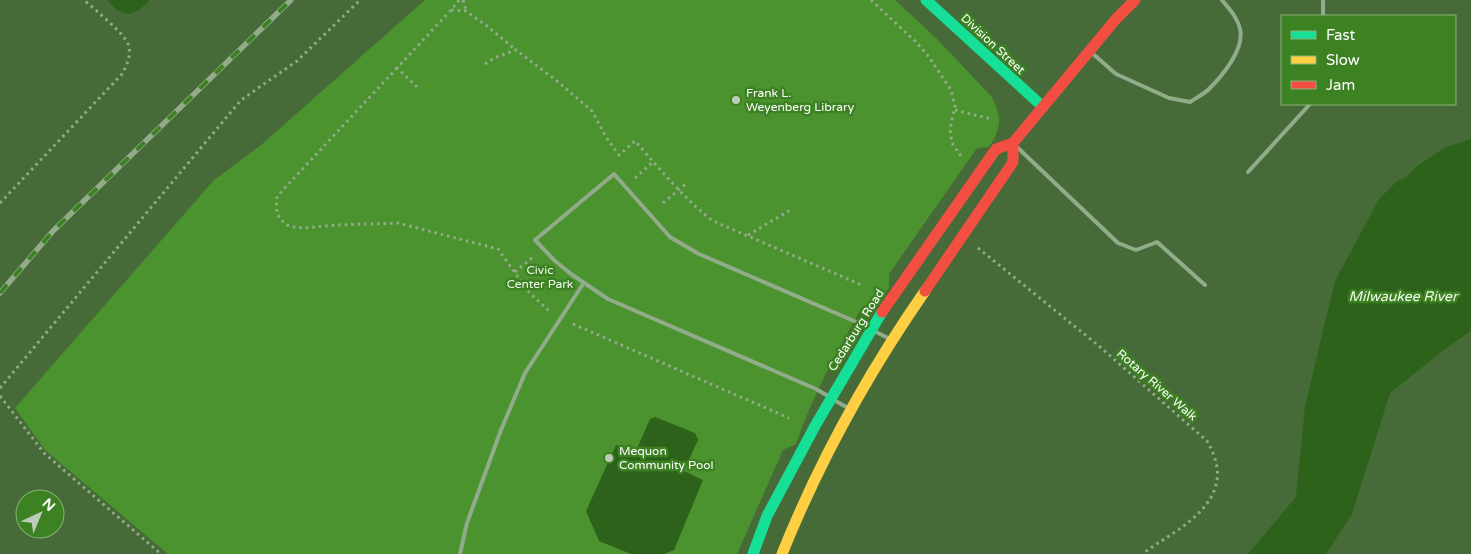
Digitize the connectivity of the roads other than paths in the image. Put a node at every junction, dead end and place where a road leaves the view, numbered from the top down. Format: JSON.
{"nodes":[{"id":1,"x":926,"y":0,"type":"edge"},
{"id":2,"x":1135,"y":0,"type":"edge"},
{"id":3,"x":1222,"y":0,"type":"edge"},
{"id":4,"x":1323,"y":0,"type":"edge"},
{"id":5,"x":1323,"y":15,"type":"edge"},
{"id":6,"x":1090,"y":51,"type":"junction"},
{"id":7,"x":1309,"y":105,"type":"edge"},
{"id":8,"x":1043,"y":107,"type":"junction"},
{"id":9,"x":1013,"y":143,"type":"junction"},
{"id":10,"x":1248,"y":172,"type":"dead end"},
{"id":11,"x":583,"y":284,"type":"junction"},
{"id":12,"x":1205,"y":285,"type":"dead end"},
{"id":13,"x":872,"y":329,"type":"junction"},
{"id":14,"x":892,"y":341,"type":"junction"},
{"id":15,"x":832,"y":398,"type":"junction"},
{"id":16,"x":852,"y":410,"type":"junction"},
{"id":17,"x":460,"y":554,"type":"edge"},
{"id":18,"x":753,"y":554,"type":"edge"},
{"id":19,"x":782,"y":554,"type":"edge"}],
"edges":[{"from":1,"to":8,"type":"main road","name":"Division Street"},
{"from":2,"to":6,"type":"main road","name":"Cedarburg Road"},
{"from":3,"to":6,"type":"lane"},
{"from":4,"to":5,"type":"lane"},
{"from":6,"to":8,"type":"main road","name":"Cedarburg Road"},
{"from":7,"to":10,"type":"lane"},
{"from":8,"to":9,"type":"main road","name":"Cedarburg Road"},
{"from":9,"to":12,"type":"lane"},
{"from":9,"to":13,"type":"main road","name":"Cedarburg Road"},
{"from":9,"to":14,"type":"main road"},
{"from":11,"to":13,"type":"lane"},
{"from":11,"to":15,"type":"lane"},
{"from":11,"to":17,"type":"lane"},
{"from":13,"to":14,"type":"lane"},
{"from":13,"to":15,"type":"main road","name":"Cedarburg Road"},
{"from":14,"to":16,"type":"main road"},
{"from":15,"to":16,"type":"lane"},
{"from":15,"to":18,"type":"main road","name":"Cedarburg Road"},
{"from":16,"to":19,"type":"main road"}]}
